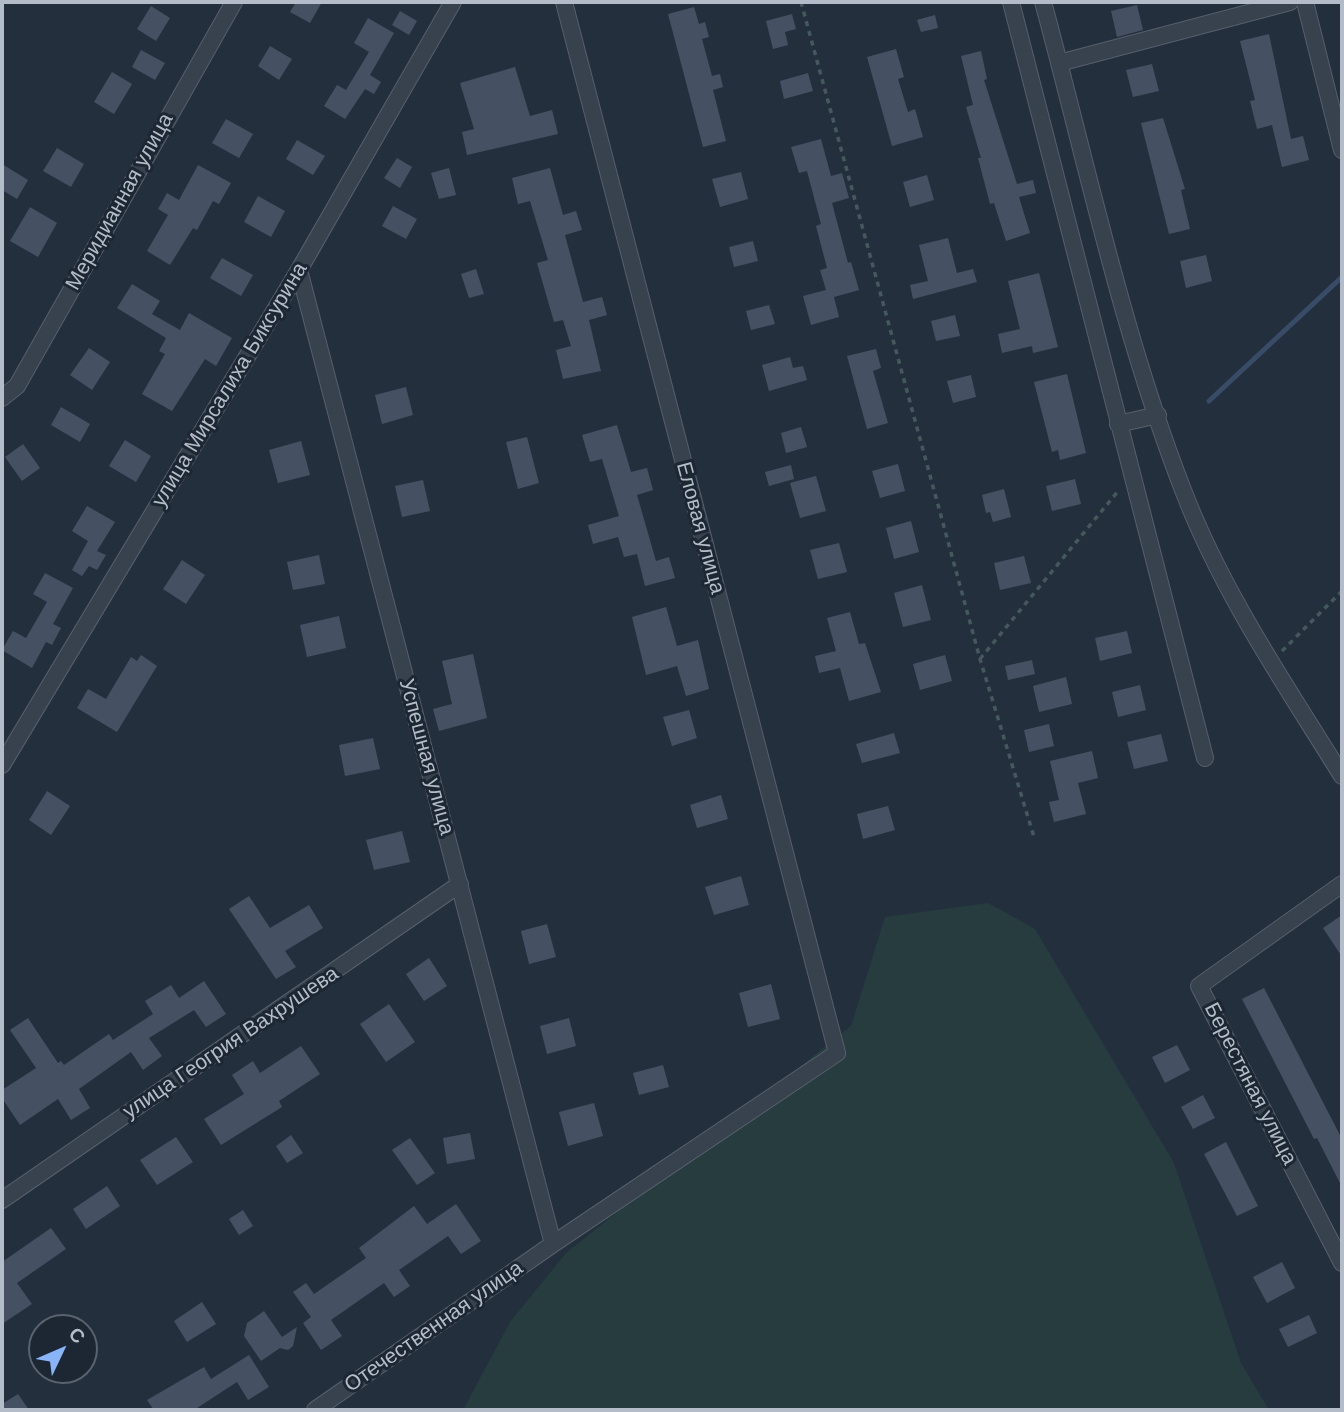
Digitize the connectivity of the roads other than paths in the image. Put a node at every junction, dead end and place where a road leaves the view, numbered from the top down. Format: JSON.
{"nodes":[{"id":1,"x":234,"y":2,"type":"edge"},
{"id":2,"x":453,"y":2,"type":"edge"},
{"id":3,"x":564,"y":2,"type":"edge"},
{"id":4,"x":1011,"y":2,"type":"edge"},
{"id":5,"x":1043,"y":2,"type":"edge"},
{"id":6,"x":1290,"y":2,"type":"edge"},
{"id":7,"x":1306,"y":2,"type":"edge"},
{"id":8,"x":1059,"y":63,"type":"junction"},
{"id":9,"x":1342,"y":150,"type":"edge"},
{"id":10,"x":299,"y":270,"type":"junction"},
{"id":11,"x":2,"y":398,"type":"edge"},
{"id":12,"x":1158,"y":415,"type":"junction"},
{"id":13,"x":1118,"y":424,"type":"junction"},
{"id":14,"x":1205,"y":758,"type":"dead end"},
{"id":15,"x":2,"y":765,"type":"edge"},
{"id":16,"x":1342,"y":776,"type":"edge"},
{"id":17,"x":460,"y":884,"type":"junction"},
{"id":18,"x":1342,"y":884,"type":"edge"},
{"id":19,"x":837,"y":1053,"type":"joint"},
{"id":20,"x":2,"y":1200,"type":"edge"},
{"id":21,"x":553,"y":1244,"type":"junction"},
{"id":22,"x":1342,"y":1264,"type":"edge"},
{"id":23,"x":315,"y":1410,"type":"edge"}],
"edges":[{"from":1,"to":11,"type":"street","name":"Меридианная улица"},
{"from":2,"to":10,"type":"street","name":"улица Мирсалиха Биксурина"},
{"from":3,"to":19,"type":"street","name":"Еловая улица"},
{"from":4,"to":13,"type":"street"},
{"from":5,"to":8,"type":"street"},
{"from":6,"to":8,"type":"street"},
{"from":7,"to":9,"type":"street"},
{"from":8,"to":12,"type":"street"},
{"from":10,"to":15,"type":"street","name":"улица Мирсалиха Биксурина"},
{"from":10,"to":17,"type":"street","name":"Успешная улица"},
{"from":12,"to":13,"type":"street"},
{"from":12,"to":16,"type":"street"},
{"from":13,"to":14,"type":"street"},
{"from":17,"to":20,"type":"street","name":"улица Геогрия Вахрушева"},
{"from":17,"to":21,"type":"street","name":"Успешная улица"},
{"from":18,"to":22,"type":"street","name":"Берестяная улица"},
{"from":19,"to":21,"type":"street","name":"Отечественная улица"},
{"from":21,"to":23,"type":"street","name":"Отечественная улица"}]}
